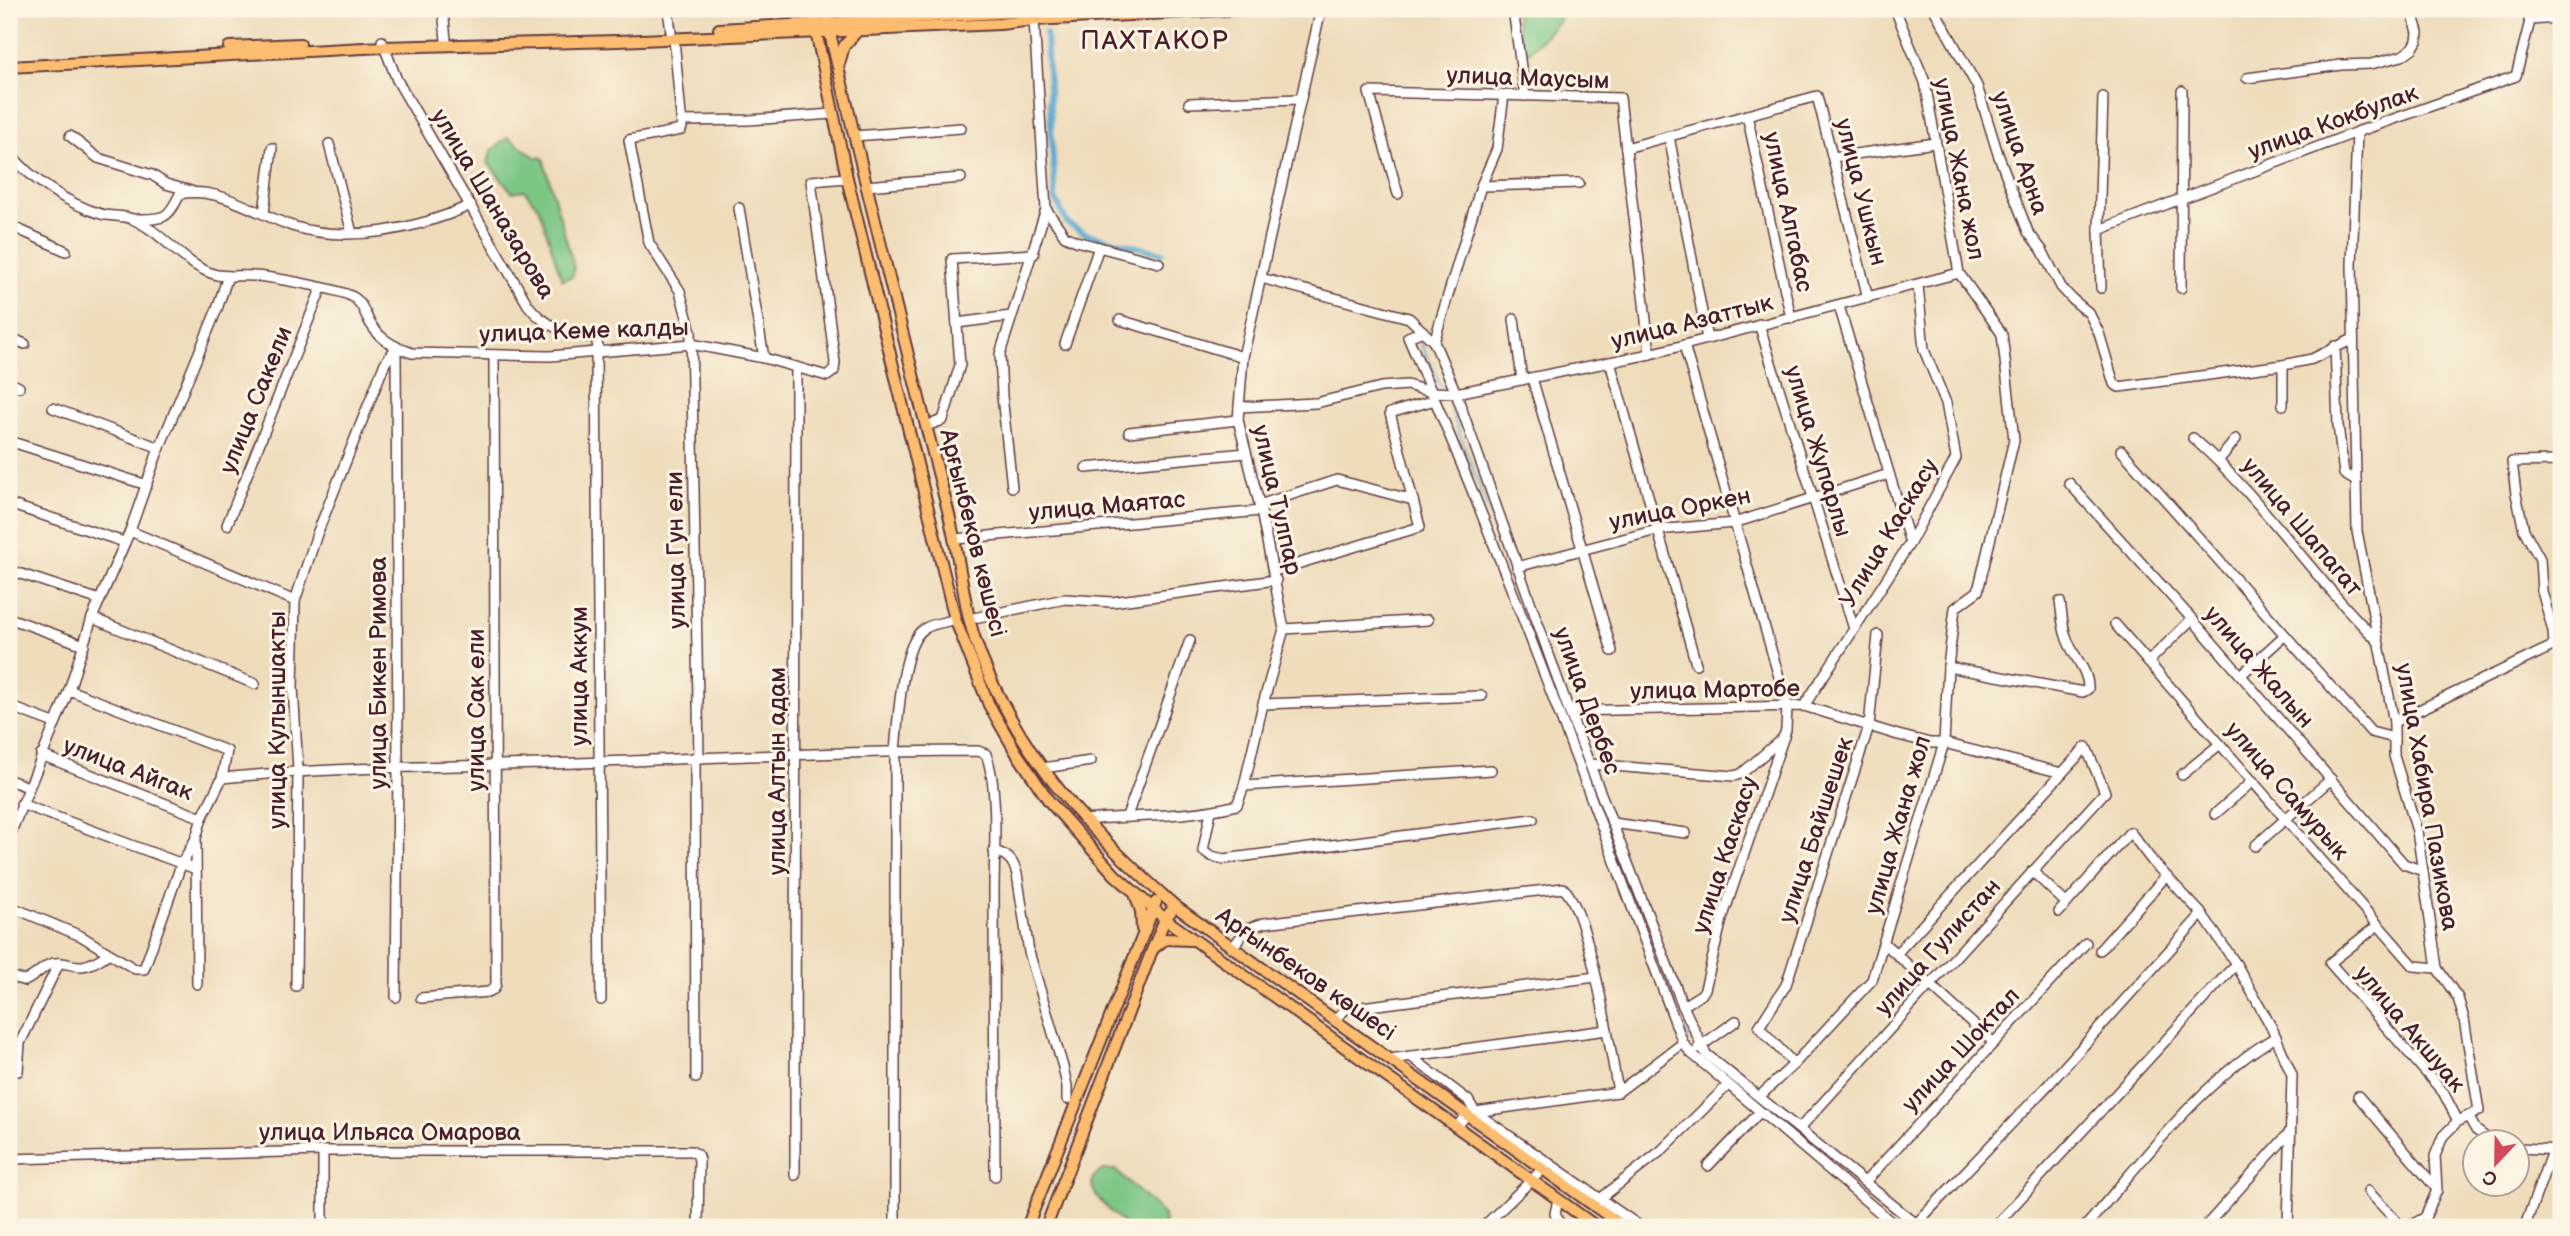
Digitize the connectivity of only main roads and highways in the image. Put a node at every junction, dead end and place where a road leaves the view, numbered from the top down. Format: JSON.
{"nodes":[{"id":1,"x":1072,"y":9,"type":"edge"},
{"id":2,"x":1229,"y":9,"type":"edge"},
{"id":3,"x":1246,"y":9,"type":"edge"},
{"id":4,"x":1034,"y":13,"type":"edge"},
{"id":5,"x":828,"y":26,"type":"junction"},
{"id":6,"x":814,"y":27,"type":"junction"},
{"id":7,"x":858,"y":30,"type":"junction"},
{"id":8,"x":796,"y":33,"type":"junction"},
{"id":9,"x":672,"y":35,"type":"junction"},
{"id":10,"x":383,"y":44,"type":"junction"},
{"id":11,"x":820,"y":55,"type":"junction"},
{"id":12,"x":9,"y":60,"type":"edge"},
{"id":13,"x":9,"y":67,"type":"edge"},
{"id":14,"x":838,"y":67,"type":"junction"},
{"id":15,"x":900,"y":329,"type":"junction"},
{"id":16,"x":886,"y":332,"type":"junction"},
{"id":17,"x":1134,"y":891,"type":"junction"},
{"id":18,"x":1162,"y":894,"type":"junction"},
{"id":19,"x":1175,"y":906,"type":"junction"},
{"id":20,"x":1153,"y":908,"type":"junction"},
{"id":21,"x":1165,"y":919,"type":"junction"},
{"id":22,"x":1140,"y":940,"type":"junction"},
{"id":23,"x":1195,"y":941,"type":"junction"},
{"id":24,"x":1151,"y":953,"type":"junction"},
{"id":25,"x":1027,"y":1227,"type":"edge"},
{"id":26,"x":1046,"y":1227,"type":"edge"},
{"id":27,"x":1597,"y":1227,"type":"edge"},
{"id":28,"x":1624,"y":1227,"type":"edge"}],
"edges":[{"from":1,"to":4,"type":"main road"},
{"from":2,"to":3,"type":"main road"},
{"from":2,"to":4,"type":"main road"},
{"from":4,"to":5,"type":"main road"},
{"from":4,"to":7,"type":"main road"},
{"from":5,"to":6,"type":"main road"},
{"from":5,"to":7,"type":"main road"},
{"from":5,"to":14,"type":"main road","name":"Арғынбеков көшесі"},
{"from":6,"to":8,"type":"main road"},
{"from":6,"to":9,"type":"main road"},
{"from":6,"to":11,"type":"main road","name":"Арғынбеков көшесі"},
{"from":7,"to":14,"type":"main road"},
{"from":8,"to":9,"type":"main road"},
{"from":8,"to":11,"type":"main road"},
{"from":9,"to":10,"type":"main road"},
{"from":9,"to":10,"type":"main road"},
{"from":10,"to":12,"type":"main road"},
{"from":10,"to":13,"type":"main road"},
{"from":11,"to":16,"type":"main road","name":"Арғынбеков көшесі"},
{"from":14,"to":15,"type":"main road","name":"Арғынбеков көшесі"},
{"from":15,"to":16,"type":"main road"},
{"from":15,"to":18,"type":"main road","name":"Арғынбеков көшесі"},
{"from":16,"to":17,"type":"main road","name":"Арғынбеков көшесі"},
{"from":17,"to":20,"type":"main road","name":"Арғынбеков көшесі"},
{"from":17,"to":22,"type":"main road"},
{"from":18,"to":19,"type":"main road","name":"Арғынбеков көшесі"},
{"from":18,"to":20,"type":"main road"},
{"from":19,"to":21,"type":"main road"},
{"from":19,"to":28,"type":"main road","name":"Арғынбеков көшесі"},
{"from":20,"to":21,"type":"main road","name":"Арғынбеков көшесі"},
{"from":20,"to":22,"type":"main road"},
{"from":21,"to":23,"type":"main road","name":"Арғынбеков көшесі"},
{"from":21,"to":24,"type":"main road"},
{"from":22,"to":25,"type":"main road"},
{"from":23,"to":24,"type":"main road"},
{"from":23,"to":27,"type":"main road","name":"Арғынбеков көшесі"},
{"from":24,"to":26,"type":"main road"}]}
